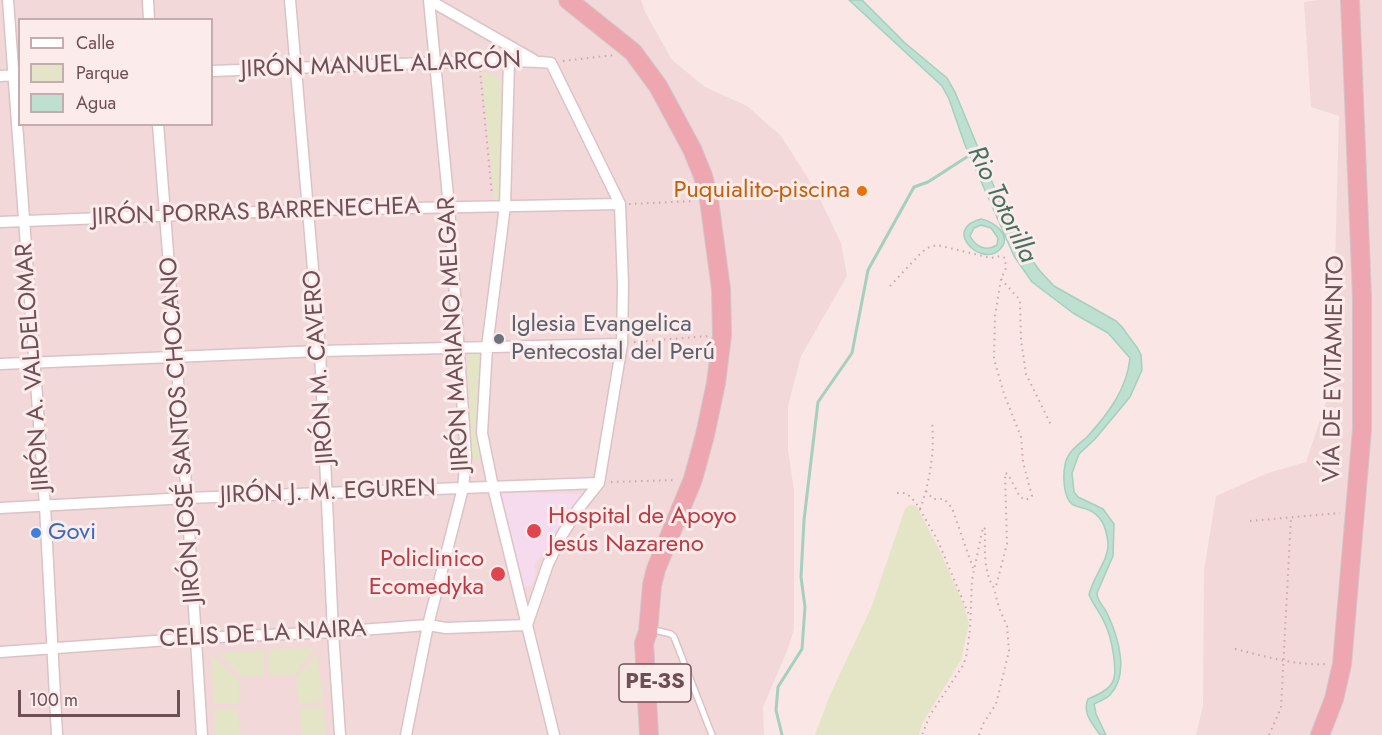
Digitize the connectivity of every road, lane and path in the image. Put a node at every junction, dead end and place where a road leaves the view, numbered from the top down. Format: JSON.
{"nodes":[{"id":1,"x":8,"y":0,"type":"edge"},
{"id":2,"x":148,"y":0,"type":"edge"},
{"id":3,"x":290,"y":0,"type":"edge"},
{"id":4,"x":429,"y":0,"type":"edge"},
{"id":5,"x":568,"y":0,"type":"edge"},
{"id":6,"x":1350,"y":0,"type":"edge"},
{"id":7,"x":149,"y":18,"type":"edge"},
{"id":8,"x":633,"y":52,"type":"junction"},
{"id":9,"x":534,"y":60,"type":"junction"},
{"id":10,"x":479,"y":61,"type":"junction"},
{"id":11,"x":509,"y":62,"type":"junction"},
{"id":12,"x":434,"y":63,"type":"junction"},
{"id":13,"x":551,"y":63,"type":"junction"},
{"id":14,"x":295,"y":68,"type":"junction"},
{"id":15,"x":213,"y":71,"type":"edge"},
{"id":16,"x":16,"y":75,"type":"edge"},
{"id":17,"x":0,"y":76,"type":"edge"},
{"id":18,"x":18,"y":112,"type":"edge"},
{"id":19,"x":19,"y":126,"type":"edge"},
{"id":20,"x":158,"y":126,"type":"edge"},
{"id":21,"x":709,"y":200,"type":"junction"},
{"id":22,"x":620,"y":204,"type":"junction"},
{"id":23,"x":493,"y":206,"type":"junction"},
{"id":24,"x":505,"y":206,"type":"junction"},
{"id":25,"x":449,"y":207,"type":"junction"},
{"id":26,"x":309,"y":210,"type":"junction"},
{"id":27,"x":166,"y":215,"type":"junction"},
{"id":28,"x":24,"y":221,"type":"junction"},
{"id":29,"x":0,"y":222,"type":"edge"},
{"id":30,"x":1001,"y":279,"type":"junction"},
{"id":31,"x":890,"y":286,"type":"dead end"},
{"id":32,"x":722,"y":335,"type":"junction"},
{"id":33,"x":622,"y":344,"type":"junction"},
{"id":34,"x":487,"y":346,"type":"junction"},
{"id":35,"x":457,"y":348,"type":"junction"},
{"id":36,"x":320,"y":351,"type":"junction"},
{"id":37,"x":177,"y":357,"type":"junction"},
{"id":38,"x":33,"y":363,"type":"junction"},
{"id":39,"x":0,"y":364,"type":"edge"},
{"id":40,"x":933,"y":421,"type":"dead end"},
{"id":41,"x":1051,"y":425,"type":"dead end"},
{"id":42,"x":693,"y":479,"type":"junction"},
{"id":43,"x":599,"y":483,"type":"junction"},
{"id":44,"x":493,"y":487,"type":"junction"},
{"id":45,"x":464,"y":488,"type":"junction"},
{"id":46,"x":926,"y":491,"type":"junction"},
{"id":47,"x":897,"y":493,"type":"dead end"},
{"id":48,"x":328,"y":494,"type":"junction"},
{"id":49,"x":187,"y":498,"type":"junction"},
{"id":50,"x":45,"y":506,"type":"junction"},
{"id":51,"x":0,"y":508,"type":"edge"},
{"id":52,"x":920,"y":509,"type":"junction"},
{"id":53,"x":1356,"y":512,"type":"junction"},
{"id":54,"x":1291,"y":517,"type":"junction"},
{"id":55,"x":1250,"y":521,"type":"dead end"},
{"id":56,"x":974,"y":571,"type":"junction"},
{"id":57,"x":994,"y":588,"type":"junction"},
{"id":58,"x":970,"y":618,"type":"junction"},
{"id":59,"x":428,"y":625,"type":"junction"},
{"id":60,"x":527,"y":625,"type":"junction"},
{"id":61,"x":648,"y":630,"type":"junction"},
{"id":62,"x":333,"y":632,"type":"junction"},
{"id":63,"x":196,"y":638,"type":"junction"},
{"id":64,"x":51,"y":649,"type":"junction"},
{"id":65,"x":1235,"y":649,"type":"dead end"},
{"id":66,"x":0,"y":652,"type":"edge"},
{"id":67,"x":1285,"y":661,"type":"junction"},
{"id":68,"x":1342,"y":664,"type":"junction"},
{"id":69,"x":57,"y":735,"type":"edge"},
{"id":70,"x":202,"y":735,"type":"edge"},
{"id":71,"x":340,"y":735,"type":"edge"},
{"id":72,"x":406,"y":735,"type":"edge"},
{"id":73,"x":554,"y":735,"type":"edge"},
{"id":74,"x":649,"y":735,"type":"edge"},
{"id":75,"x":658,"y":735,"type":"edge"},
{"id":76,"x":712,"y":735,"type":"edge"},
{"id":77,"x":922,"y":735,"type":"edge"},
{"id":78,"x":979,"y":735,"type":"edge"},
{"id":79,"x":1269,"y":735,"type":"edge"},
{"id":80,"x":1320,"y":735,"type":"edge"}],
"edges":[{"from":1,"to":16,"type":"street","name":"JIRÓN A. VALDELOMAR"},
{"from":2,"to":7,"type":"street"},
{"from":3,"to":14,"type":"street","name":"JIRÓN M. CAVERO"},
{"from":4,"to":9,"type":"street"},
{"from":4,"to":12,"type":"street","name":"JIRÓN MARIANO MELGAR"},
{"from":5,"to":8,"type":"highway","number":"PE-3S"},
{"from":6,"to":53,"type":"highway","name":"VÍA DE EVITAMIENTO"},
{"from":8,"to":13,"type":"path"},
{"from":8,"to":21,"type":"highway","number":"PE-3S"},
{"from":9,"to":11,"type":"street","name":"JIRÓN MANUEL ALARCÓN"},
{"from":9,"to":13,"type":"street","name":"JIRÓN MANUEL ALARCÓN"},
{"from":10,"to":11,"type":"street","name":"JIRÓN MANUEL ALARCÓN"},
{"from":10,"to":12,"type":"street","name":"JIRÓN MANUEL ALARCÓN"},
{"from":10,"to":23,"type":"path"},
{"from":11,"to":24,"type":"street"},
{"from":12,"to":14,"type":"street","name":"JIRÓN MANUEL ALARCÓN"},
{"from":12,"to":25,"type":"street","name":"JIRÓN MARIANO MELGAR"},
{"from":13,"to":22,"type":"street"},
{"from":14,"to":15,"type":"street","name":"JIRÓN MANUEL ALARCÓN"},
{"from":14,"to":26,"type":"street","name":"JIRÓN M. CAVERO"},
{"from":16,"to":17,"type":"street"},
{"from":16,"to":18,"type":"street","name":"JIRÓN A. VALDELOMAR"},
{"from":19,"to":28,"type":"street","name":"JIRÓN A. VALDELOMAR"},
{"from":20,"to":27,"type":"street","name":"JIRÓN JOSÉ SANTOS CHOCANO"},
{"from":21,"to":22,"type":"path"},
{"from":21,"to":32,"type":"highway","number":"PE-3S"},
{"from":22,"to":24,"type":"street","name":"JIRÓN PORRAS BARRENECHEA"},
{"from":22,"to":33,"type":"street"},
{"from":23,"to":24,"type":"street","name":"JIRÓN PORRAS BARRENECHEA"},
{"from":23,"to":25,"type":"street","name":"JIRÓN PORRAS BARRENECHEA"},
{"from":24,"to":34,"type":"street"},
{"from":25,"to":26,"type":"street","name":"JIRÓN PORRAS BARRENECHEA"},
{"from":25,"to":35,"type":"street","name":"JIRÓN MARIANO MELGAR"},
{"from":26,"to":27,"type":"street","name":"JIRÓN PORRAS BARRENECHEA"},
{"from":26,"to":36,"type":"street","name":"JIRÓN M. CAVERO"},
{"from":27,"to":28,"type":"street","name":"JIRÓN PORRAS BARRENECHEA"},
{"from":27,"to":37,"type":"street","name":"JIRÓN JOSÉ SANTOS CHOCANO"},
{"from":28,"to":29,"type":"street","name":"JIRÓN PORRAS BARRENECHEA"},
{"from":28,"to":38,"type":"street","name":"JIRÓN A. VALDELOMAR"},
{"from":30,"to":31,"type":"path"},
{"from":30,"to":41,"type":"path"},
{"from":30,"to":57,"type":"path"},
{"from":32,"to":33,"type":"path"},
{"from":32,"to":42,"type":"highway","number":"PE-3S"},
{"from":33,"to":34,"type":"street"},
{"from":33,"to":43,"type":"street"},
{"from":34,"to":35,"type":"street"},
{"from":34,"to":44,"type":"street"},
{"from":35,"to":36,"type":"street"},
{"from":35,"to":45,"type":"street","name":"JIRÓN MARIANO MELGAR"},
{"from":36,"to":37,"type":"street"},
{"from":36,"to":48,"type":"street","name":"JIRÓN M. CAVERO"},
{"from":37,"to":38,"type":"street"},
{"from":37,"to":49,"type":"street","name":"JIRÓN JOSÉ SANTOS CHOCANO"},
{"from":38,"to":39,"type":"street"},
{"from":38,"to":50,"type":"street","name":"JIRÓN A. VALDELOMAR"},
{"from":40,"to":46,"type":"path"},
{"from":42,"to":43,"type":"path"},
{"from":42,"to":61,"type":"highway","number":"PE-3S"},
{"from":43,"to":44,"type":"street","name":"JIRÓN J. M. EGUREN"},
{"from":43,"to":60,"type":"street"},
{"from":44,"to":45,"type":"street","name":"JIRÓN J. M. EGUREN"},
{"from":44,"to":60,"type":"street"},
{"from":45,"to":48,"type":"street","name":"JIRÓN J. M. EGUREN"},
{"from":45,"to":59,"type":"street","name":"JIRÓN MARIANO MELGAR"},
{"from":46,"to":52,"type":"path"},
{"from":46,"to":56,"type":"path"},
{"from":47,"to":52,"type":"path"},
{"from":48,"to":49,"type":"street","name":"JIRÓN J. M. EGUREN"},
{"from":48,"to":62,"type":"street","name":"JIRÓN M. CAVERO"},
{"from":49,"to":50,"type":"street","name":"JIRÓN J. M. EGUREN"},
{"from":49,"to":63,"type":"street","name":"JIRÓN JOSÉ SANTOS CHOCANO"},
{"from":50,"to":51,"type":"street","name":"JIRÓN J. M. EGUREN"},
{"from":50,"to":64,"type":"street","name":"JIRÓN A. VALDELOMAR"},
{"from":52,"to":58,"type":"path"},
{"from":53,"to":54,"type":"path"},
{"from":53,"to":68,"type":"highway","name":"VÍA DE EVITAMIENTO"},
{"from":54,"to":55,"type":"path"},
{"from":54,"to":67,"type":"path"},
{"from":56,"to":57,"type":"path"},
{"from":56,"to":58,"type":"path"},
{"from":57,"to":78,"type":"path"},
{"from":58,"to":77,"type":"path"},
{"from":59,"to":60,"type":"street","name":"CELIS DE LA NAIRA"},
{"from":59,"to":62,"type":"street","name":"CELIS DE LA NAIRA"},
{"from":59,"to":72,"type":"street","name":"JIRÓN MARIANO MELGAR"},
{"from":60,"to":73,"type":"street"},
{"from":61,"to":74,"type":"highway","number":"PE-3S"},
{"from":61,"to":75,"type":"highway","number":"PE-3S"},
{"from":61,"to":76,"type":"lane"},
{"from":62,"to":63,"type":"street","name":"CELIS DE LA NAIRA"},
{"from":62,"to":71,"type":"street","name":"JIRÓN M. CAVERO"},
{"from":63,"to":64,"type":"street","name":"CELIS DE LA NAIRA"},
{"from":63,"to":70,"type":"street","name":"JIRÓN JOSÉ SANTOS CHOCANO"},
{"from":64,"to":66,"type":"street","name":"CELIS DE LA NAIRA"},
{"from":64,"to":69,"type":"street","name":"JIRÓN A. VALDELOMAR"},
{"from":65,"to":67,"type":"path"},
{"from":67,"to":68,"type":"path"},
{"from":67,"to":79,"type":"path"},
{"from":68,"to":80,"type":"highway","name":"VÍA DE EVITAMIENTO"}]}
